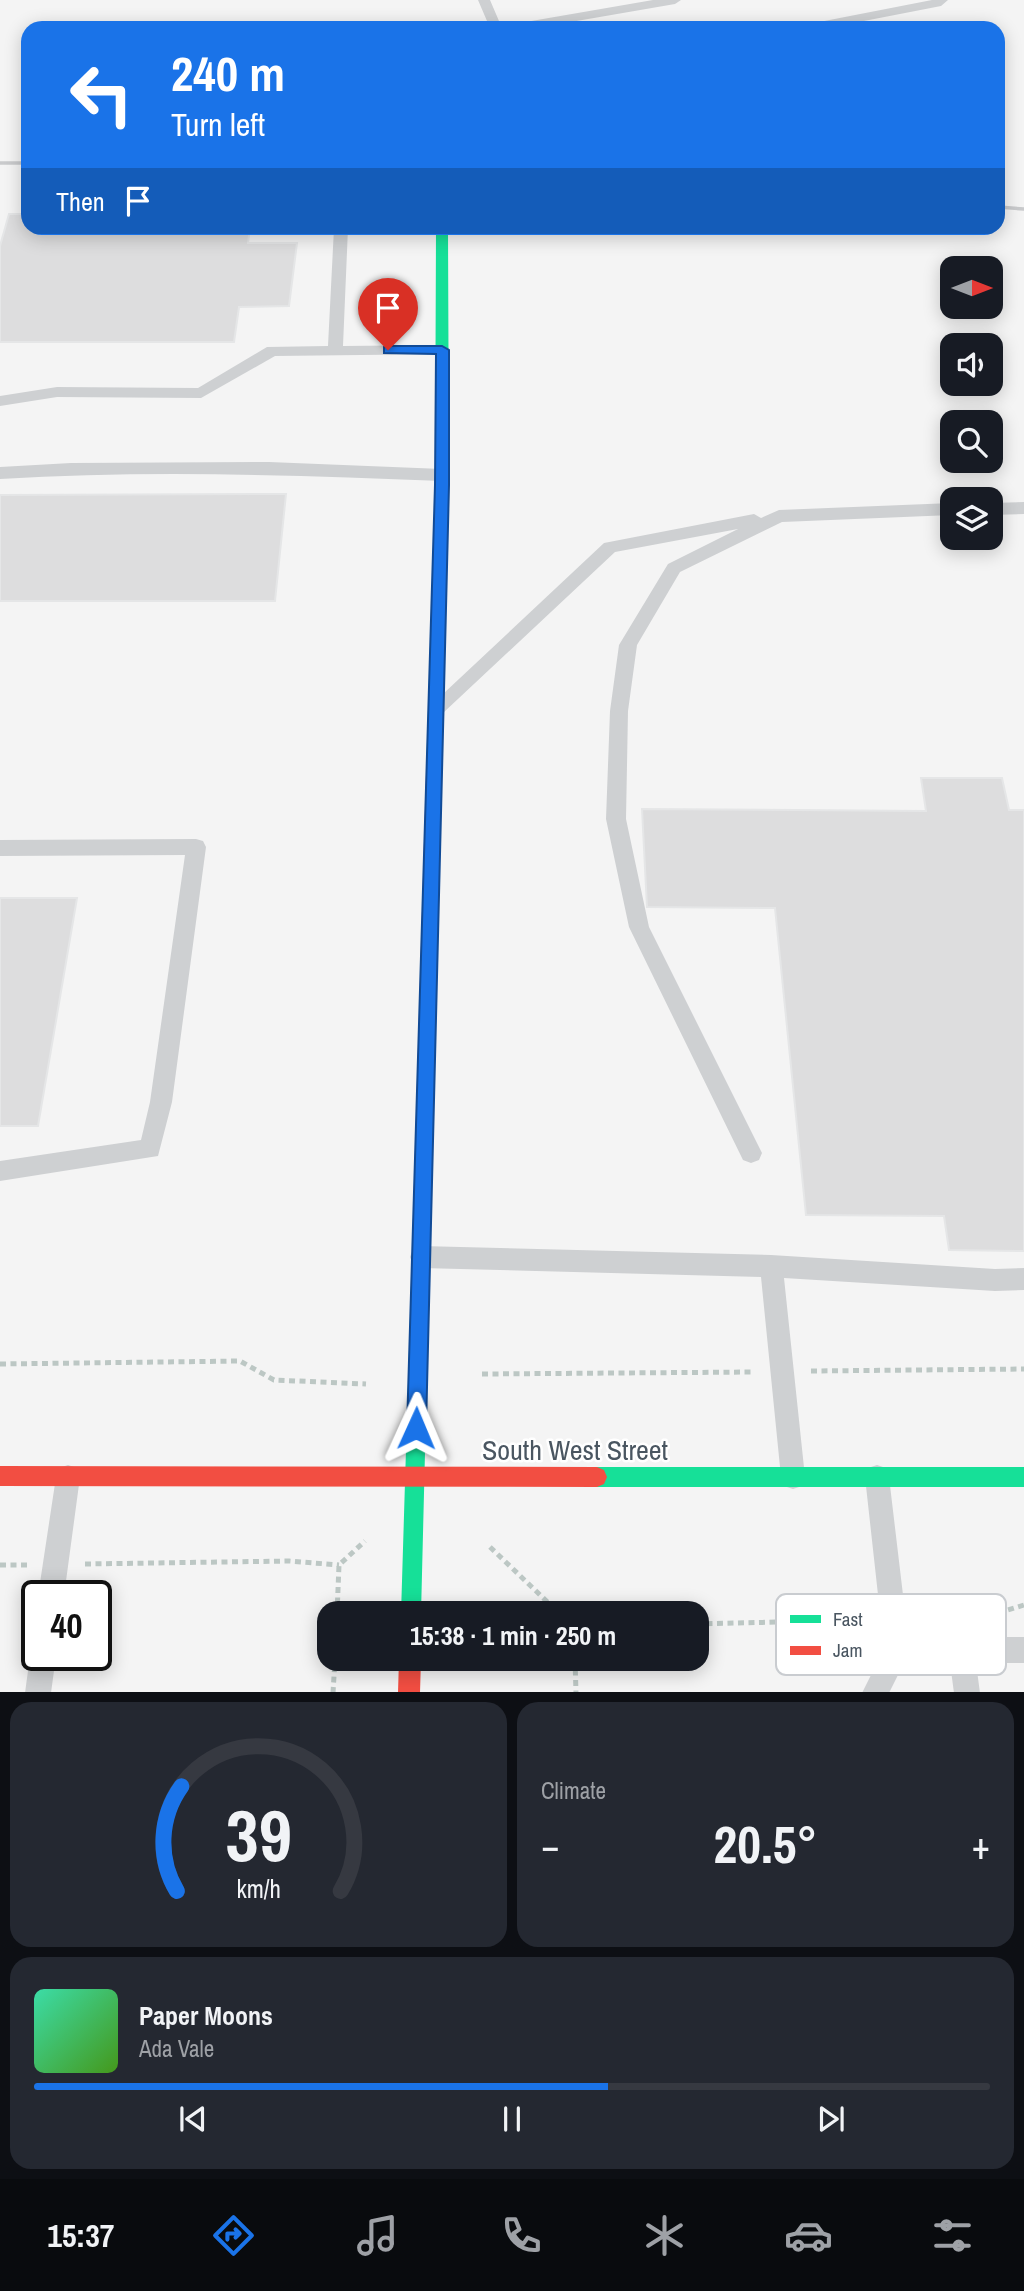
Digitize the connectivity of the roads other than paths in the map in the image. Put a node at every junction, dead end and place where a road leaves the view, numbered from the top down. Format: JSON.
{"nodes":[{"id":1,"x":484,"y":0,"type":"edge"},
{"id":2,"x":675,"y":0,"type":"edge"},
{"id":3,"x":942,"y":0,"type":"edge"},
{"id":4,"x":493,"y":21,"type":"edge"},
{"id":5,"x":554,"y":21,"type":"edge"},
{"id":6,"x":847,"y":21,"type":"edge"},
{"id":7,"x":341,"y":235,"type":"edge"},
{"id":8,"x":443,"y":235,"type":"edge"},
{"id":9,"x":442,"y":350,"type":"junction"},
{"id":10,"x":335,"y":351,"type":"junction"},
{"id":11,"x":0,"y":401,"type":"edge"},
{"id":12,"x":0,"y":473,"type":"edge"},
{"id":13,"x":442,"y":475,"type":"junction"},
{"id":14,"x":1024,"y":508,"type":"edge"},
{"id":15,"x":940,"y":509,"type":"edge"},
{"id":16,"x":1003,"y":509,"type":"edge"},
{"id":17,"x":779,"y":516,"type":"junction"},
{"id":18,"x":436,"y":709,"type":"junction"},
{"id":19,"x":0,"y":848,"type":"edge"},
{"id":20,"x":751,"y":1153,"type":"dead end"},
{"id":21,"x":0,"y":1171,"type":"edge"},
{"id":22,"x":421,"y":1257,"type":"junction"},
{"id":23,"x":771,"y":1266,"type":"junction"},
{"id":24,"x":1024,"y":1279,"type":"edge"},
{"id":25,"x":0,"y":1476,"type":"edge"},
{"id":26,"x":68,"y":1476,"type":"junction"},
{"id":27,"x":415,"y":1476,"type":"junction"},
{"id":28,"x":793,"y":1477,"type":"junction"},
{"id":29,"x":877,"y":1477,"type":"junction"},
{"id":30,"x":1024,"y":1477,"type":"edge"},
{"id":31,"x":54,"y":1580,"type":"edge"},
{"id":32,"x":891,"y":1594,"type":"edge"},
{"id":33,"x":411,"y":1601,"type":"edge"},
{"id":34,"x":1006,"y":1650,"type":"edge"},
{"id":35,"x":1024,"y":1650,"type":"edge"},
{"id":36,"x":41,"y":1671,"type":"edge"},
{"id":37,"x":410,"y":1671,"type":"edge"},
{"id":38,"x":884,"y":1675,"type":"edge"},
{"id":39,"x":38,"y":1692,"type":"edge"},
{"id":40,"x":409,"y":1692,"type":"edge"},
{"id":41,"x":875,"y":1692,"type":"edge"}],
"edges":[{"from":1,"to":4,"type":"lane"},
{"from":2,"to":5,"type":"lane"},
{"from":3,"to":6,"type":"lane"},
{"from":7,"to":10,"type":"lane"},
{"from":8,"to":9,"type":"street"},
{"from":9,"to":10,"type":"lane"},
{"from":9,"to":13,"type":"street"},
{"from":10,"to":11,"type":"lane"},
{"from":12,"to":13,"type":"lane"},
{"from":13,"to":18,"type":"street"},
{"from":14,"to":16,"type":"lane"},
{"from":15,"to":17,"type":"lane"},
{"from":17,"to":18,"type":"lane"},
{"from":17,"to":20,"type":"lane"},
{"from":18,"to":22,"type":"street"},
{"from":19,"to":21,"type":"lane"},
{"from":22,"to":23,"type":"lane"},
{"from":22,"to":27,"type":"street"},
{"from":23,"to":24,"type":"lane"},
{"from":23,"to":28,"type":"lane"},
{"from":25,"to":26,"type":"street","name":"South West Street"},
{"from":26,"to":27,"type":"street","name":"South West Street"},
{"from":26,"to":31,"type":"lane"},
{"from":27,"to":28,"type":"street","name":"South West Street"},
{"from":27,"to":33,"type":"street"},
{"from":28,"to":29,"type":"street","name":"South West Street"},
{"from":29,"to":30,"type":"street","name":"South West Street"},
{"from":29,"to":32,"type":"lane"},
{"from":34,"to":35,"type":"lane"},
{"from":36,"to":39,"type":"lane"},
{"from":37,"to":40,"type":"street"},
{"from":38,"to":41,"type":"lane"}]}
